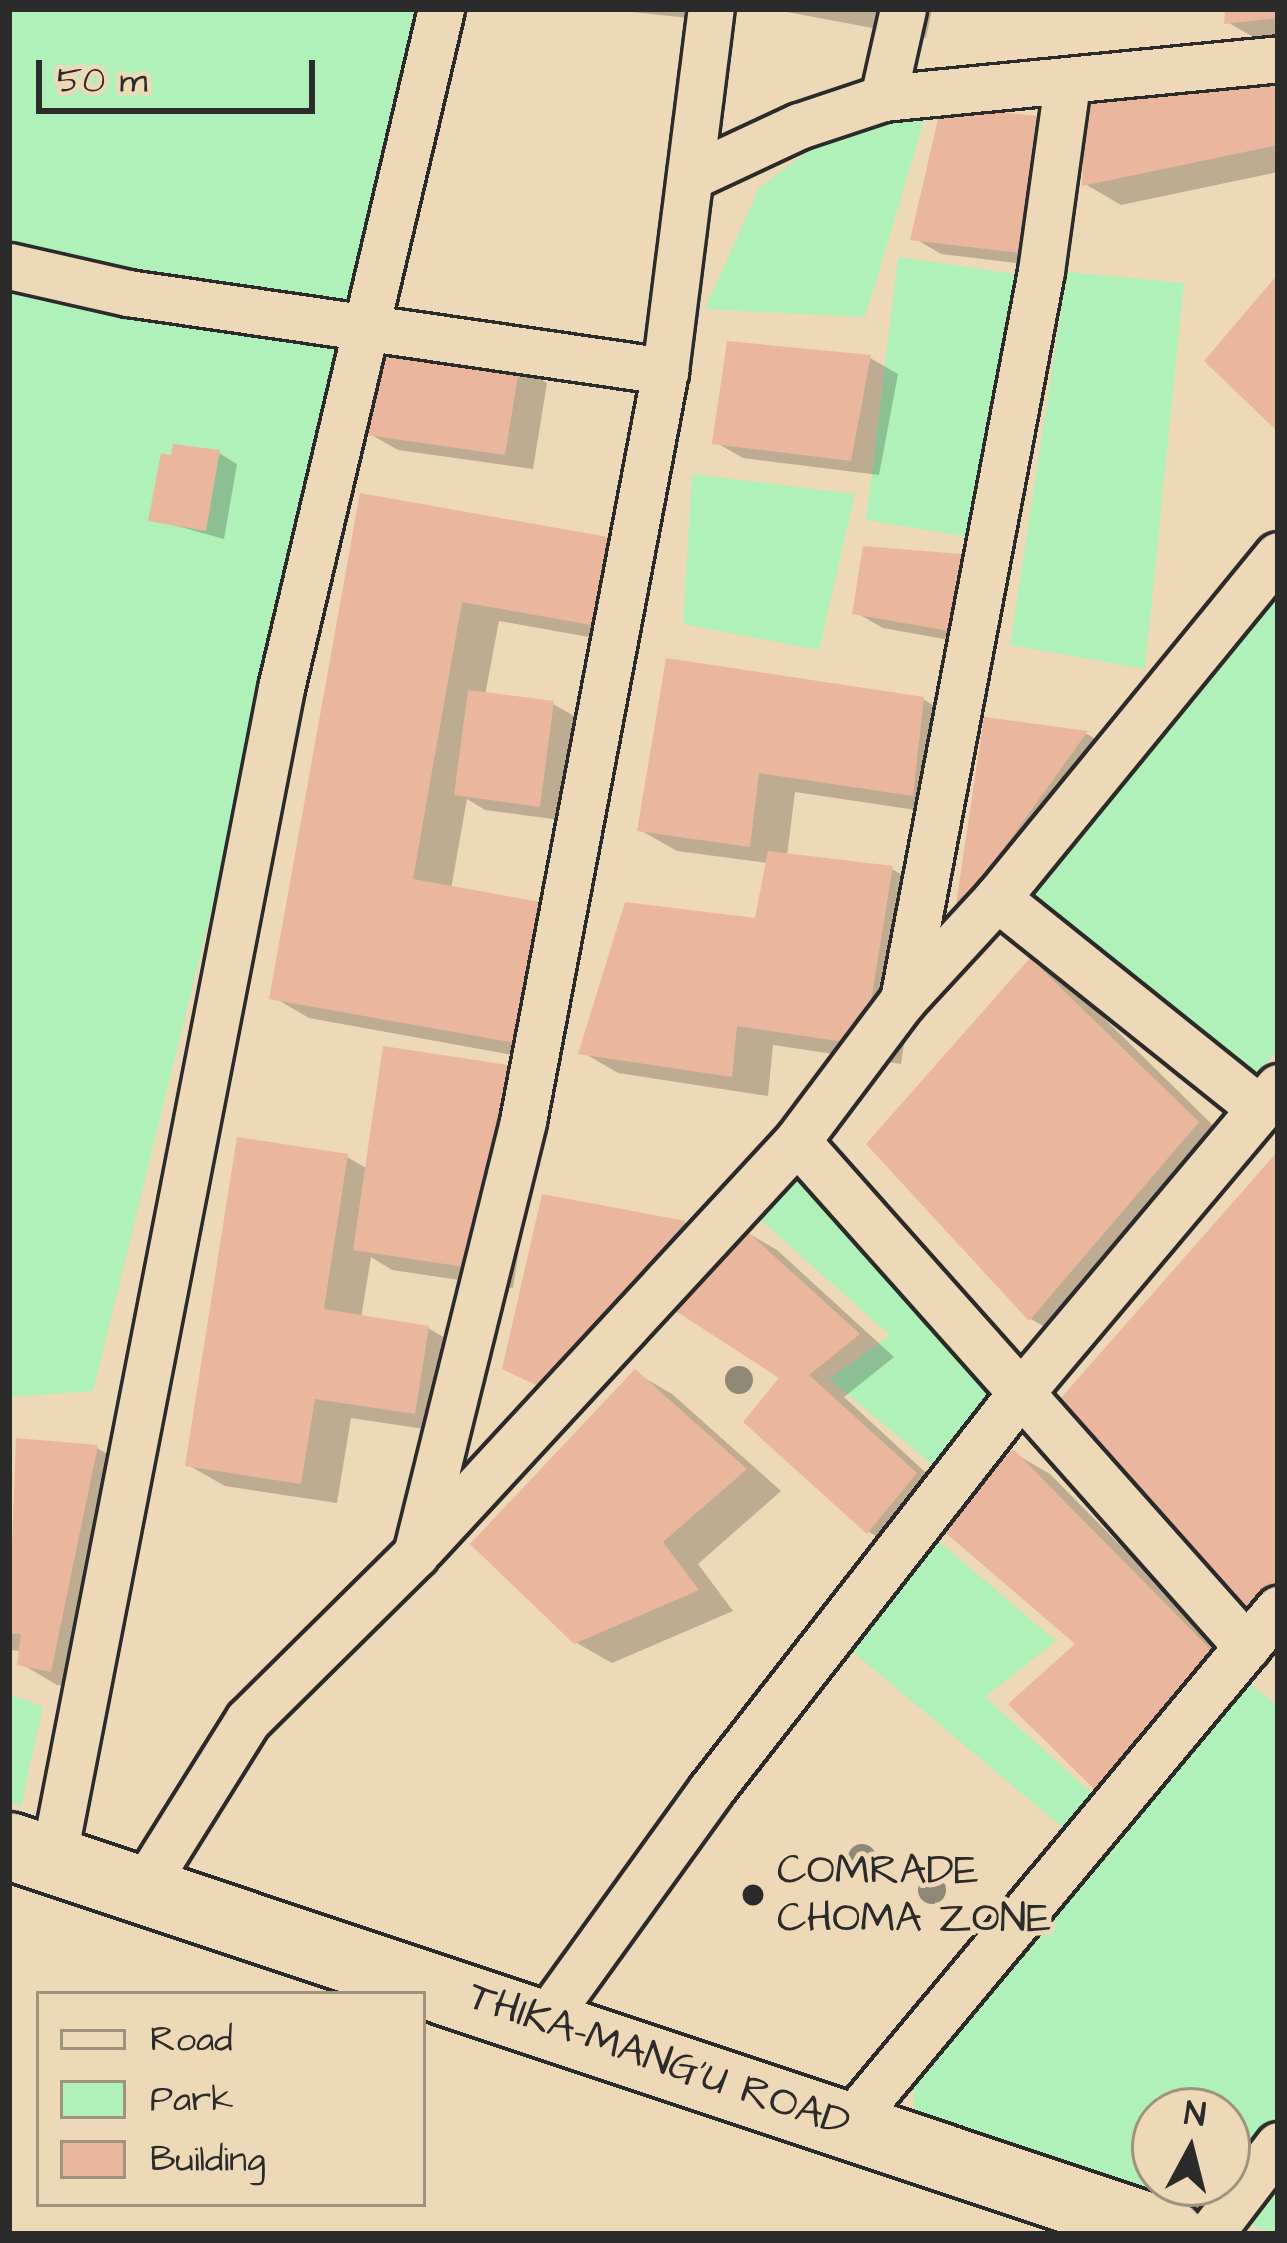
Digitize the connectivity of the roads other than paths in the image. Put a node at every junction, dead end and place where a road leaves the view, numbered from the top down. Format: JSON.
{"nodes":[{"id":1,"x":441,"y":9,"type":"edge"},
{"id":2,"x":711,"y":9,"type":"edge"},
{"id":3,"x":903,"y":9,"type":"edge"},
{"id":4,"x":1278,"y":58,"type":"edge"},
{"id":5,"x":1067,"y":83,"type":"junction"},
{"id":6,"x":883,"y":98,"type":"junction"},
{"id":7,"x":694,"y":175,"type":"junction"},
{"id":8,"x":9,"y":266,"type":"edge"},
{"id":9,"x":361,"y":322,"type":"junction"},
{"id":10,"x":665,"y":371,"type":"junction"},
{"id":11,"x":1278,"y":555,"type":"edge"},
{"id":12,"x":997,"y":898,"type":"junction"},
{"id":13,"x":903,"y":1000,"type":"junction"},
{"id":14,"x":1269,"y":1098,"type":"edge"},
{"id":15,"x":797,"y":1141,"type":"junction"},
{"id":16,"x":1018,"y":1396,"type":"junction"},
{"id":17,"x":416,"y":1554,"type":"junction"},
{"id":18,"x":1278,"y":1610,"type":"edge"},
{"id":19,"x":1247,"y":1647,"type":"junction"},
{"id":20,"x":31,"y":1853,"type":"edge"},
{"id":21,"x":141,"y":1891,"type":"junction"},
{"id":22,"x":545,"y":2020,"type":"junction"},
{"id":23,"x":849,"y":2123,"type":"junction"},
{"id":24,"x":1278,"y":2145,"type":"edge"},
{"id":25,"x":1171,"y":2234,"type":"edge"},
{"id":26,"x":1210,"y":2234,"type":"edge"}],
"edges":[{"from":1,"to":9,"type":"street"},
{"from":2,"to":7,"type":"street"},
{"from":3,"to":6,"type":"street"},
{"from":4,"to":5,"type":"street"},
{"from":5,"to":6,"type":"street"},
{"from":5,"to":13,"type":"street"},
{"from":6,"to":7,"type":"street"},
{"from":7,"to":10,"type":"street"},
{"from":8,"to":9,"type":"street"},
{"from":9,"to":10,"type":"street"},
{"from":9,"to":20,"type":"street"},
{"from":10,"to":17,"type":"street"},
{"from":11,"to":12,"type":"street"},
{"from":12,"to":13,"type":"street"},
{"from":12,"to":14,"type":"street"},
{"from":13,"to":15,"type":"street"},
{"from":14,"to":16,"type":"street"},
{"from":15,"to":16,"type":"street"},
{"from":15,"to":17,"type":"street"},
{"from":16,"to":19,"type":"street"},
{"from":16,"to":22,"type":"street"},
{"from":17,"to":21,"type":"street"},
{"from":18,"to":19,"type":"street"},
{"from":19,"to":23,"type":"street"},
{"from":20,"to":21,"type":"highway","name":"THIKA-MANG'U ROAD"},
{"from":21,"to":22,"type":"highway","name":"THIKA-MANG'U ROAD"},
{"from":22,"to":23,"type":"highway","name":"THIKA-MANG'U ROAD"},
{"from":23,"to":25,"type":"highway","name":"THIKA-MANG'U ROAD"},
{"from":24,"to":26,"type":"street"}]}
